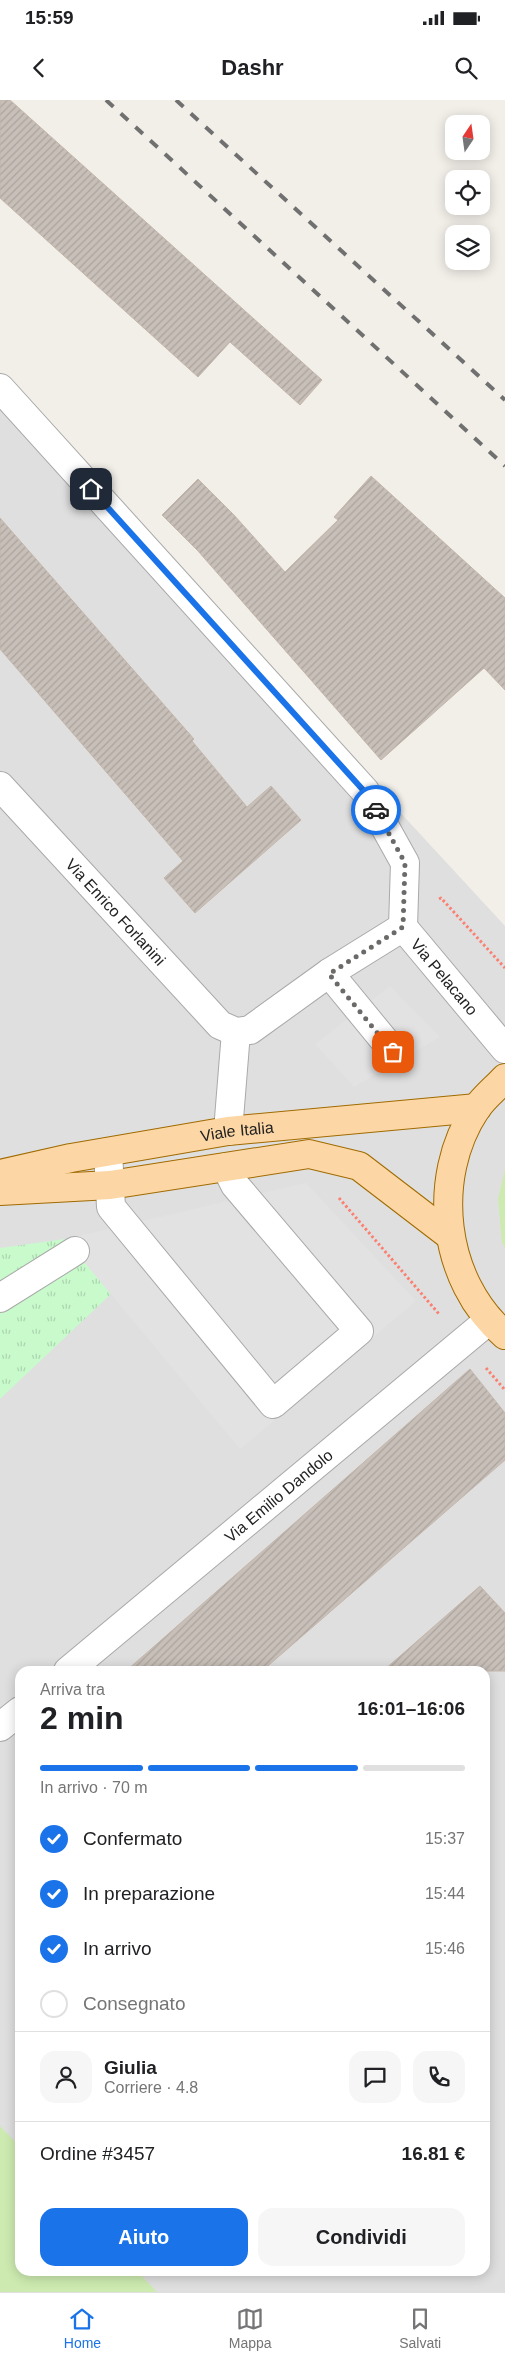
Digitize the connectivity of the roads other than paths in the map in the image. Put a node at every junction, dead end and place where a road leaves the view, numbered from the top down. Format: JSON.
{"nodes":[{"id":1,"x":0,"y":388,"type":"edge"},
{"id":2,"x":0,"y":786,"type":"edge"},
{"id":3,"x":403,"y":927,"type":"junction"},
{"id":4,"x":329,"y":974,"type":"junction"},
{"id":5,"x":236,"y":1032,"type":"junction"},
{"id":6,"x":505,"y":1049,"type":"edge"},
{"id":7,"x":393,"y":1052,"type":"dead end"},
{"id":8,"x":505,"y":1078,"type":"edge"},
{"id":9,"x":476,"y":1108,"type":"junction"},
{"id":10,"x":228,"y":1132,"type":"junction"},
{"id":11,"x":108,"y":1152,"type":"junction"},
{"id":12,"x":226,"y":1167,"type":"junction"},
{"id":13,"x":0,"y":1174,"type":"edge"},
{"id":14,"x":110,"y":1185,"type":"junction"},
{"id":15,"x":0,"y":1191,"type":"edge"},
{"id":16,"x":449,"y":1235,"type":"junction"},
{"id":17,"x":75,"y":1251,"type":"dead end"},
{"id":18,"x":0,"y":1298,"type":"edge"},
{"id":19,"x":497,"y":1328,"type":"edge"},
{"id":20,"x":74,"y":1666,"type":"edge"},
{"id":21,"x":15,"y":1715,"type":"edge"},
{"id":22,"x":0,"y":1728,"type":"edge"}],
"edges":[{"from":1,"to":3,"type":"street","name":"Via Pelacano"},
{"from":2,"to":5,"type":"street","name":"Via Enrico Forlanini"},
{"from":3,"to":4,"type":"street"},
{"from":3,"to":6,"type":"street","name":"Via Pelacano"},
{"from":4,"to":5,"type":"street"},
{"from":4,"to":7,"type":"street"},
{"from":5,"to":10,"type":"street"},
{"from":8,"to":9,"type":"main road"},
{"from":9,"to":10,"type":"main road","name":"Viale Italia"},
{"from":9,"to":16,"type":"main road"},
{"from":10,"to":11,"type":"main road","name":"Viale Italia"},
{"from":11,"to":13,"type":"main road","name":"Viale Italia"},
{"from":11,"to":14,"type":"street"},
{"from":12,"to":14,"type":"main road","name":"Viale Italia"},
{"from":12,"to":14,"type":"street"},
{"from":12,"to":16,"type":"main road","name":"Viale Italia"},
{"from":14,"to":15,"type":"main road","name":"Viale Italia"},
{"from":16,"to":19,"type":"main road"},
{"from":17,"to":18,"type":"street"},
{"from":19,"to":20,"type":"street","name":"Via Emilio Dandolo"},
{"from":21,"to":22,"type":"street"}]}
